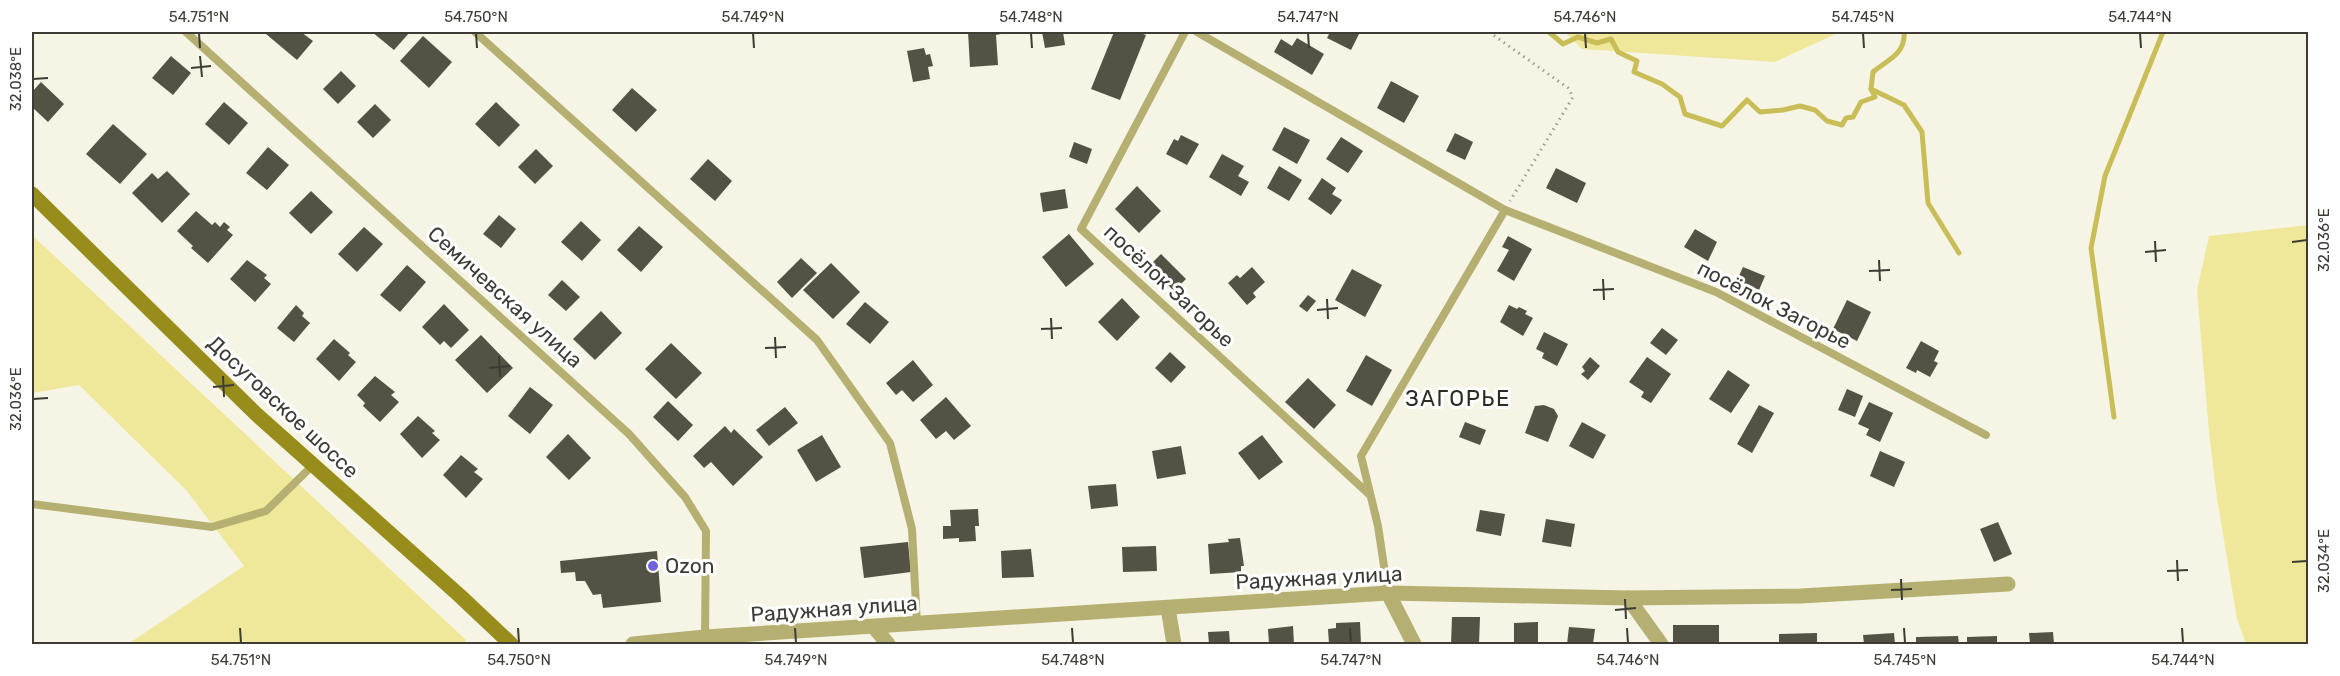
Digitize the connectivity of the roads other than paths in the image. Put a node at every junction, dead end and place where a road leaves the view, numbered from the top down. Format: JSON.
{"nodes":[{"id":1,"x":186,"y":32,"type":"edge"},
{"id":2,"x":476,"y":32,"type":"edge"},
{"id":3,"x":1185,"y":32,"type":"edge"},
{"id":4,"x":1197,"y":32,"type":"edge"},
{"id":5,"x":32,"y":194,"type":"edge"},
{"id":6,"x":1505,"y":210,"type":"junction"},
{"id":7,"x":1986,"y":435,"type":"dead end"},
{"id":8,"x":313,"y":465,"type":"junction"},
{"id":9,"x":1371,"y":496,"type":"junction"},
{"id":10,"x":32,"y":504,"type":"edge"},
{"id":11,"x":2008,"y":584,"type":"dead end"},
{"id":12,"x":1389,"y":593,"type":"junction"},
{"id":13,"x":1628,"y":598,"type":"junction"},
{"id":14,"x":1168,"y":608,"type":"junction"},
{"id":15,"x":917,"y":624,"type":"junction"},
{"id":16,"x":874,"y":627,"type":"junction"},
{"id":17,"x":705,"y":637,"type":"junction"},
{"id":18,"x":501,"y":641,"type":"edge"},
{"id":19,"x":633,"y":645,"type":"edge"},
{"id":20,"x":888,"y":645,"type":"edge"},
{"id":21,"x":1174,"y":645,"type":"edge"},
{"id":22,"x":1414,"y":645,"type":"edge"},
{"id":23,"x":1661,"y":645,"type":"edge"}],
"edges":[{"from":1,"to":17,"type":"lane","name":"Семичевская улица"},
{"from":2,"to":15,"type":"lane"},
{"from":3,"to":9,"type":"lane","name":"посёлок Загорье"},
{"from":4,"to":6,"type":"lane","name":"посёлок Загорье"},
{"from":5,"to":8,"type":"main road","name":"Досуговское шоссе"},
{"from":6,"to":7,"type":"lane","name":"посёлок Загорье"},
{"from":6,"to":9,"type":"lane"},
{"from":8,"to":10,"type":"lane"},
{"from":8,"to":18,"type":"main road","name":"Досуговское шоссе"},
{"from":9,"to":12,"type":"lane"},
{"from":11,"to":13,"type":"street","name":"Радужная улица"},
{"from":12,"to":13,"type":"street","name":"Радужная улица"},
{"from":12,"to":14,"type":"street","name":"Радужная улица"},
{"from":12,"to":22,"type":"street"},
{"from":13,"to":23,"type":"street"},
{"from":14,"to":15,"type":"street","name":"Радужная улица"},
{"from":14,"to":21,"type":"street"},
{"from":15,"to":16,"type":"street","name":"Радужная улица"},
{"from":16,"to":17,"type":"street","name":"Радужная улица"},
{"from":16,"to":20,"type":"street"},
{"from":17,"to":19,"type":"street","name":"Радужная улица"}]}
